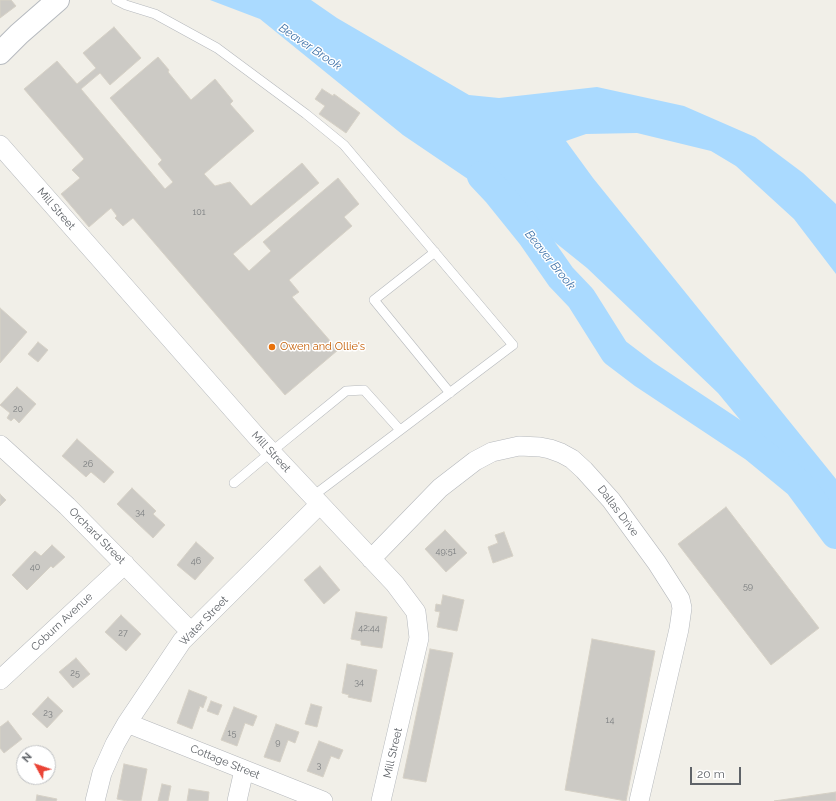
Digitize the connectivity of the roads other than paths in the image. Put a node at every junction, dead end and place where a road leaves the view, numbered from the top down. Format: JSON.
{"nodes":[{"id":1,"x":58,"y":0,"type":"edge"},
{"id":2,"x":116,"y":0,"type":"edge"},
{"id":3,"x":0,"y":53,"type":"edge"},
{"id":4,"x":0,"y":145,"type":"edge"},
{"id":5,"x":435,"y":252,"type":"junction"},
{"id":6,"x":450,"y":393,"type":"junction"},
{"id":7,"x":400,"y":430,"type":"junction"},
{"id":8,"x":0,"y":445,"type":"edge"},
{"id":9,"x":271,"y":452,"type":"junction"},
{"id":10,"x":234,"y":483,"type":"dead end"},
{"id":11,"x":317,"y":500,"type":"junction"},
{"id":12,"x":371,"y":559,"type":"junction"},
{"id":13,"x":125,"y":564,"type":"junction"},
{"id":14,"x":191,"y":632,"type":"junction"},
{"id":15,"x":0,"y":680,"type":"edge"},
{"id":16,"x":127,"y":723,"type":"junction"},
{"id":17,"x":244,"y":770,"type":"junction"},
{"id":18,"x":95,"y":801,"type":"edge"},
{"id":19,"x":236,"y":801,"type":"edge"},
{"id":20,"x":323,"y":801,"type":"edge"},
{"id":21,"x":381,"y":801,"type":"edge"},
{"id":22,"x":639,"y":801,"type":"edge"}],
"edges":[{"from":1,"to":3,"type":"main road"},
{"from":2,"to":5,"type":"lane"},
{"from":4,"to":9,"type":"street","name":"Mill Street"},
{"from":5,"to":6,"type":"lane"},
{"from":5,"to":6,"type":"lane"},
{"from":6,"to":7,"type":"lane"},
{"from":7,"to":9,"type":"lane"},
{"from":7,"to":11,"type":"lane"},
{"from":8,"to":13,"type":"street","name":"Orchard Street"},
{"from":9,"to":10,"type":"lane"},
{"from":9,"to":11,"type":"street","name":"Mill Street"},
{"from":11,"to":12,"type":"street","name":"Mill Street"},
{"from":11,"to":14,"type":"street","name":"Water Street"},
{"from":12,"to":21,"type":"street","name":"Mill Street"},
{"from":12,"to":22,"type":"street","name":"Dallas Drive"},
{"from":13,"to":14,"type":"street","name":"Orchard Street"},
{"from":13,"to":15,"type":"street","name":"Coburn Avenue"},
{"from":14,"to":16,"type":"street","name":"Water Street"},
{"from":16,"to":17,"type":"street","name":"Cottage Street"},
{"from":16,"to":18,"type":"street","name":"Water Street"},
{"from":17,"to":19,"type":"street"},
{"from":17,"to":20,"type":"street","name":"Cottage Street"}]}
